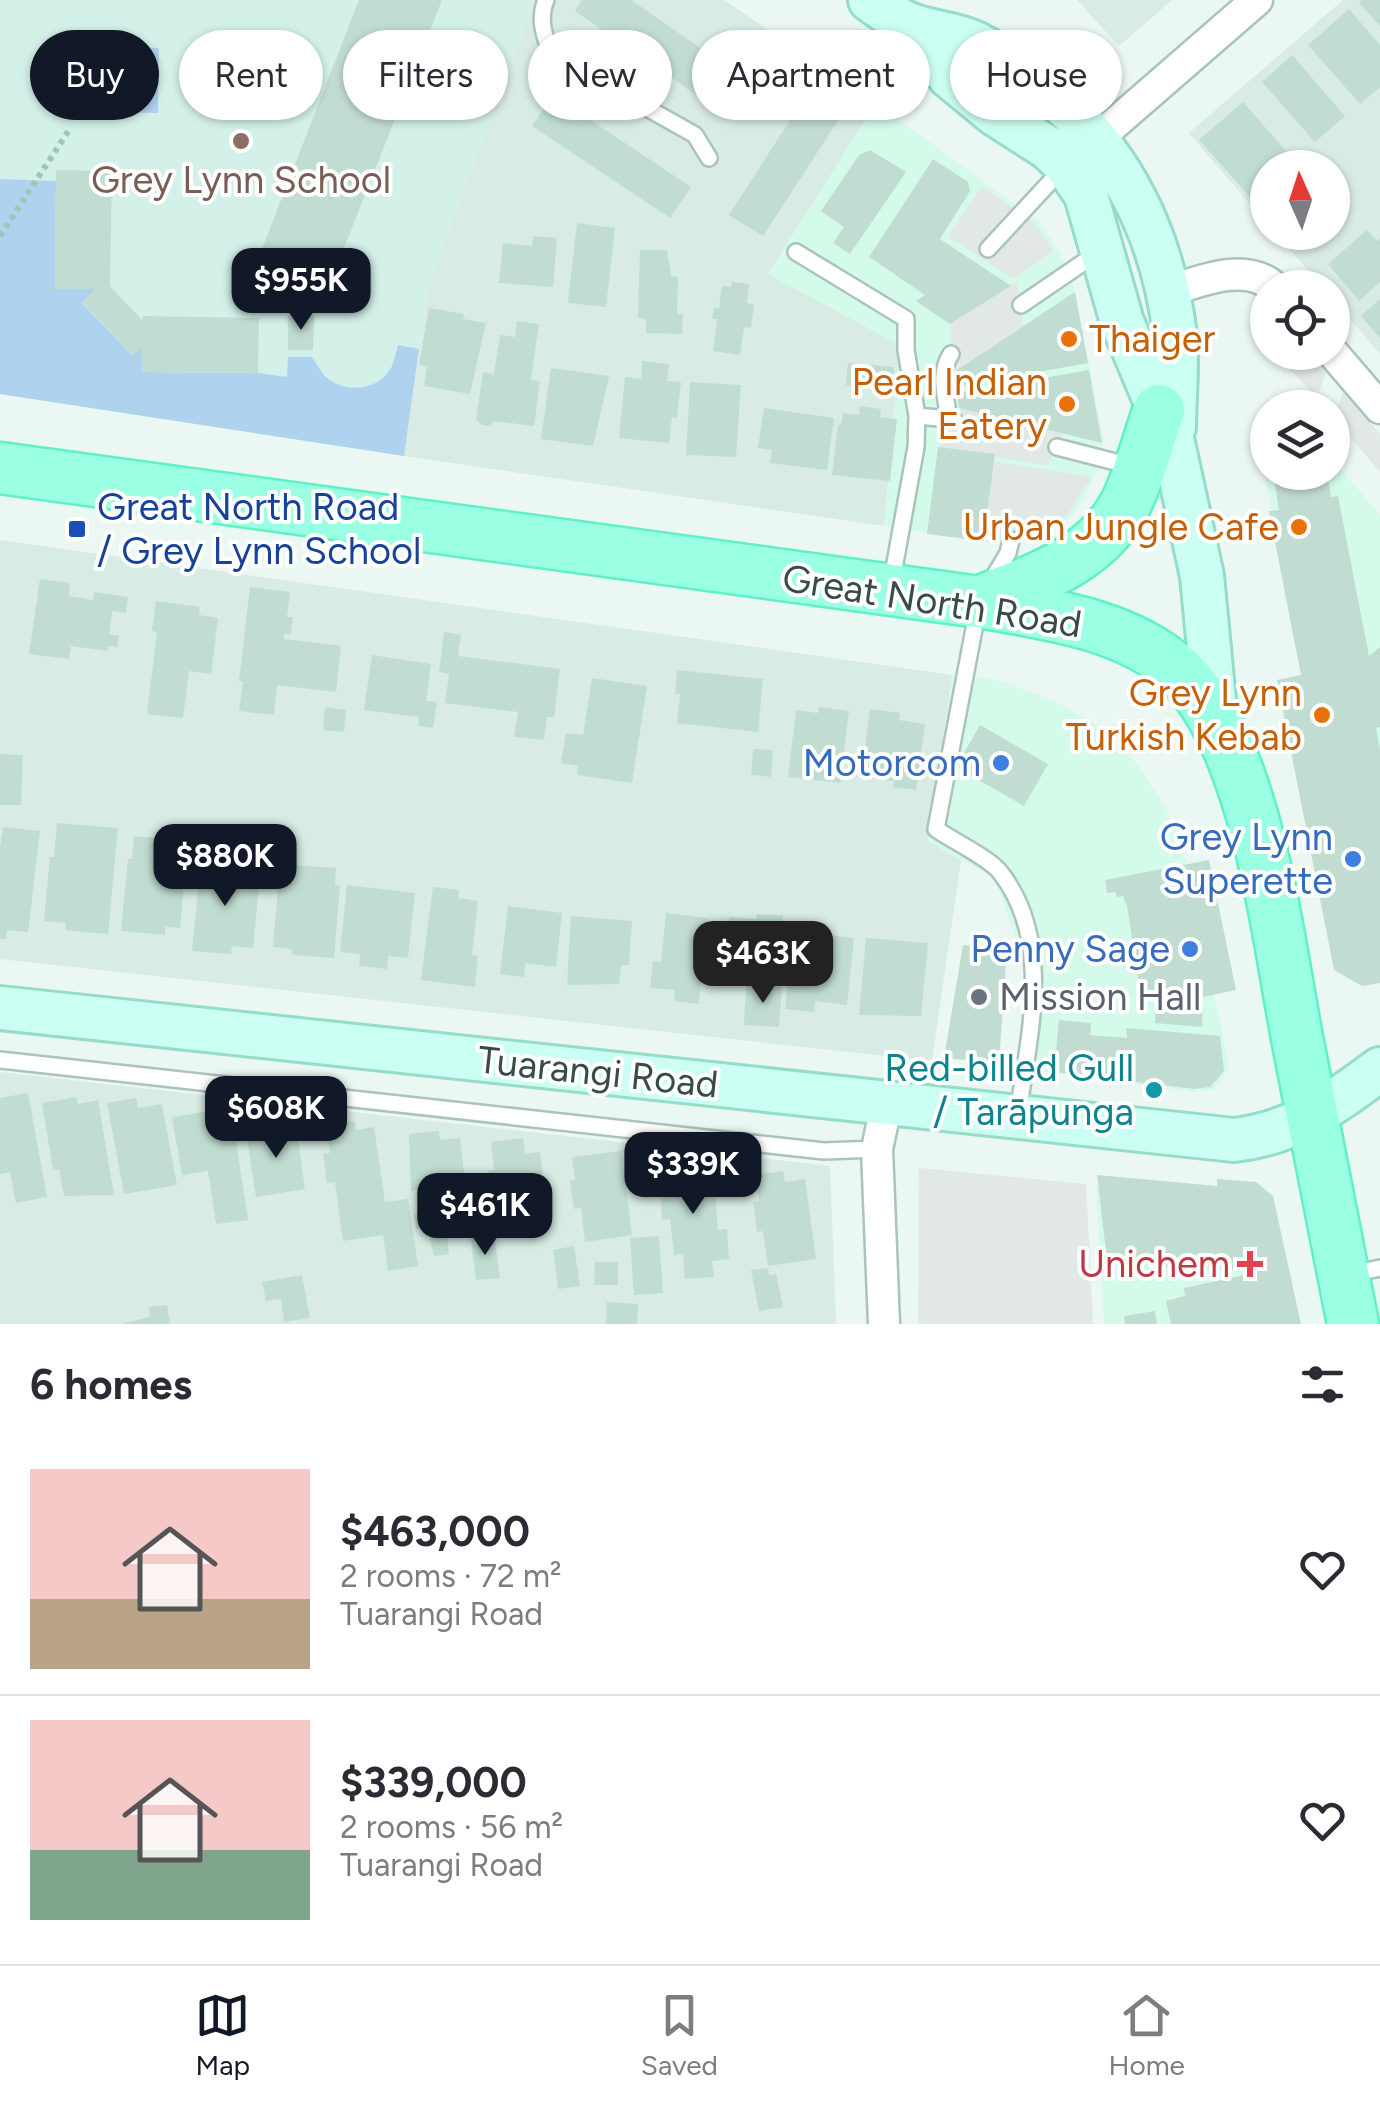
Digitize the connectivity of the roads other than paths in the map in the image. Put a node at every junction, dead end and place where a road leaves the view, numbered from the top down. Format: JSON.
{"nodes":[{"id":1,"x":546,"y":0,"type":"edge"},
{"id":2,"x":870,"y":0,"type":"edge"},
{"id":3,"x":1257,"y":0,"type":"edge"},
{"id":4,"x":1082,"y":152,"type":"junction"},
{"id":5,"x":709,"y":158,"type":"dead end"},
{"id":6,"x":1102,"y":249,"type":"junction"},
{"id":7,"x":988,"y":250,"type":"dead end"},
{"id":8,"x":796,"y":252,"type":"dead end"},
{"id":9,"x":1250,"y":275,"type":"edge"},
{"id":10,"x":1167,"y":292,"type":"junction"},
{"id":11,"x":1021,"y":305,"type":"dead end"},
{"id":12,"x":950,"y":354,"type":"dead end"},
{"id":13,"x":1347,"y":370,"type":"edge"},
{"id":14,"x":1380,"y":408,"type":"edge"},
{"id":15,"x":916,"y":416,"type":"junction"},
{"id":16,"x":1153,"y":423,"type":"junction"},
{"id":17,"x":1057,"y":447,"type":"dead end"},
{"id":18,"x":0,"y":468,"type":"edge"},
{"id":19,"x":1011,"y":540,"type":"dead end"},
{"id":20,"x":890,"y":591,"type":"junction"},
{"id":21,"x":978,"y":602,"type":"junction"},
{"id":22,"x":1216,"y":721,"type":"junction"},
{"id":23,"x":0,"y":1008,"type":"edge"},
{"id":24,"x":0,"y":1060,"type":"edge"},
{"id":25,"x":1380,"y":1069,"type":"edge"},
{"id":26,"x":886,"y":1102,"type":"junction"},
{"id":27,"x":1018,"y":1117,"type":"junction"},
{"id":28,"x":1313,"y":1117,"type":"junction"},
{"id":29,"x":878,"y":1149,"type":"junction"},
{"id":30,"x":1362,"y":1272,"type":"edge"},
{"id":31,"x":884,"y":1324,"type":"edge"},
{"id":32,"x":1354,"y":1324,"type":"edge"}],
"edges":[{"from":1,"to":5,"type":"lane"},
{"from":2,"to":4,"type":"street"},
{"from":3,"to":4,"type":"street"},
{"from":4,"to":6,"type":"street"},
{"from":4,"to":7,"type":"lane"},
{"from":4,"to":10,"type":"street"},
{"from":6,"to":11,"type":"lane"},
{"from":6,"to":16,"type":"street"},
{"from":8,"to":15,"type":"lane"},
{"from":9,"to":10,"type":"street"},
{"from":10,"to":16,"type":"street"},
{"from":10,"to":16,"type":"street"},
{"from":12,"to":15,"type":"lane"},
{"from":13,"to":14,"type":"street"},
{"from":15,"to":20,"type":"lane"},
{"from":16,"to":17,"type":"lane"},
{"from":16,"to":21,"type":"main road"},
{"from":16,"to":22,"type":"street"},
{"from":18,"to":20,"type":"main road","name":"Great North Road"},
{"from":19,"to":21,"type":"lane"},
{"from":20,"to":21,"type":"main road","name":"Great North Road"},
{"from":21,"to":22,"type":"main road","name":"Great North Road"},
{"from":21,"to":27,"type":"lane"},
{"from":22,"to":28,"type":"main road","name":"Great North Road"},
{"from":23,"to":26,"type":"street","name":"Tuarangi Road"},
{"from":24,"to":29,"type":"lane"},
{"from":25,"to":28,"type":"street","name":"Tuarangi Road"},
{"from":26,"to":27,"type":"street","name":"Tuarangi Road"},
{"from":26,"to":29,"type":"street"},
{"from":27,"to":28,"type":"street","name":"Tuarangi Road"},
{"from":28,"to":30,"type":"main road","name":"Great North Road"},
{"from":29,"to":31,"type":"street"},
{"from":30,"to":32,"type":"main road","name":"Great North Road"}]}
